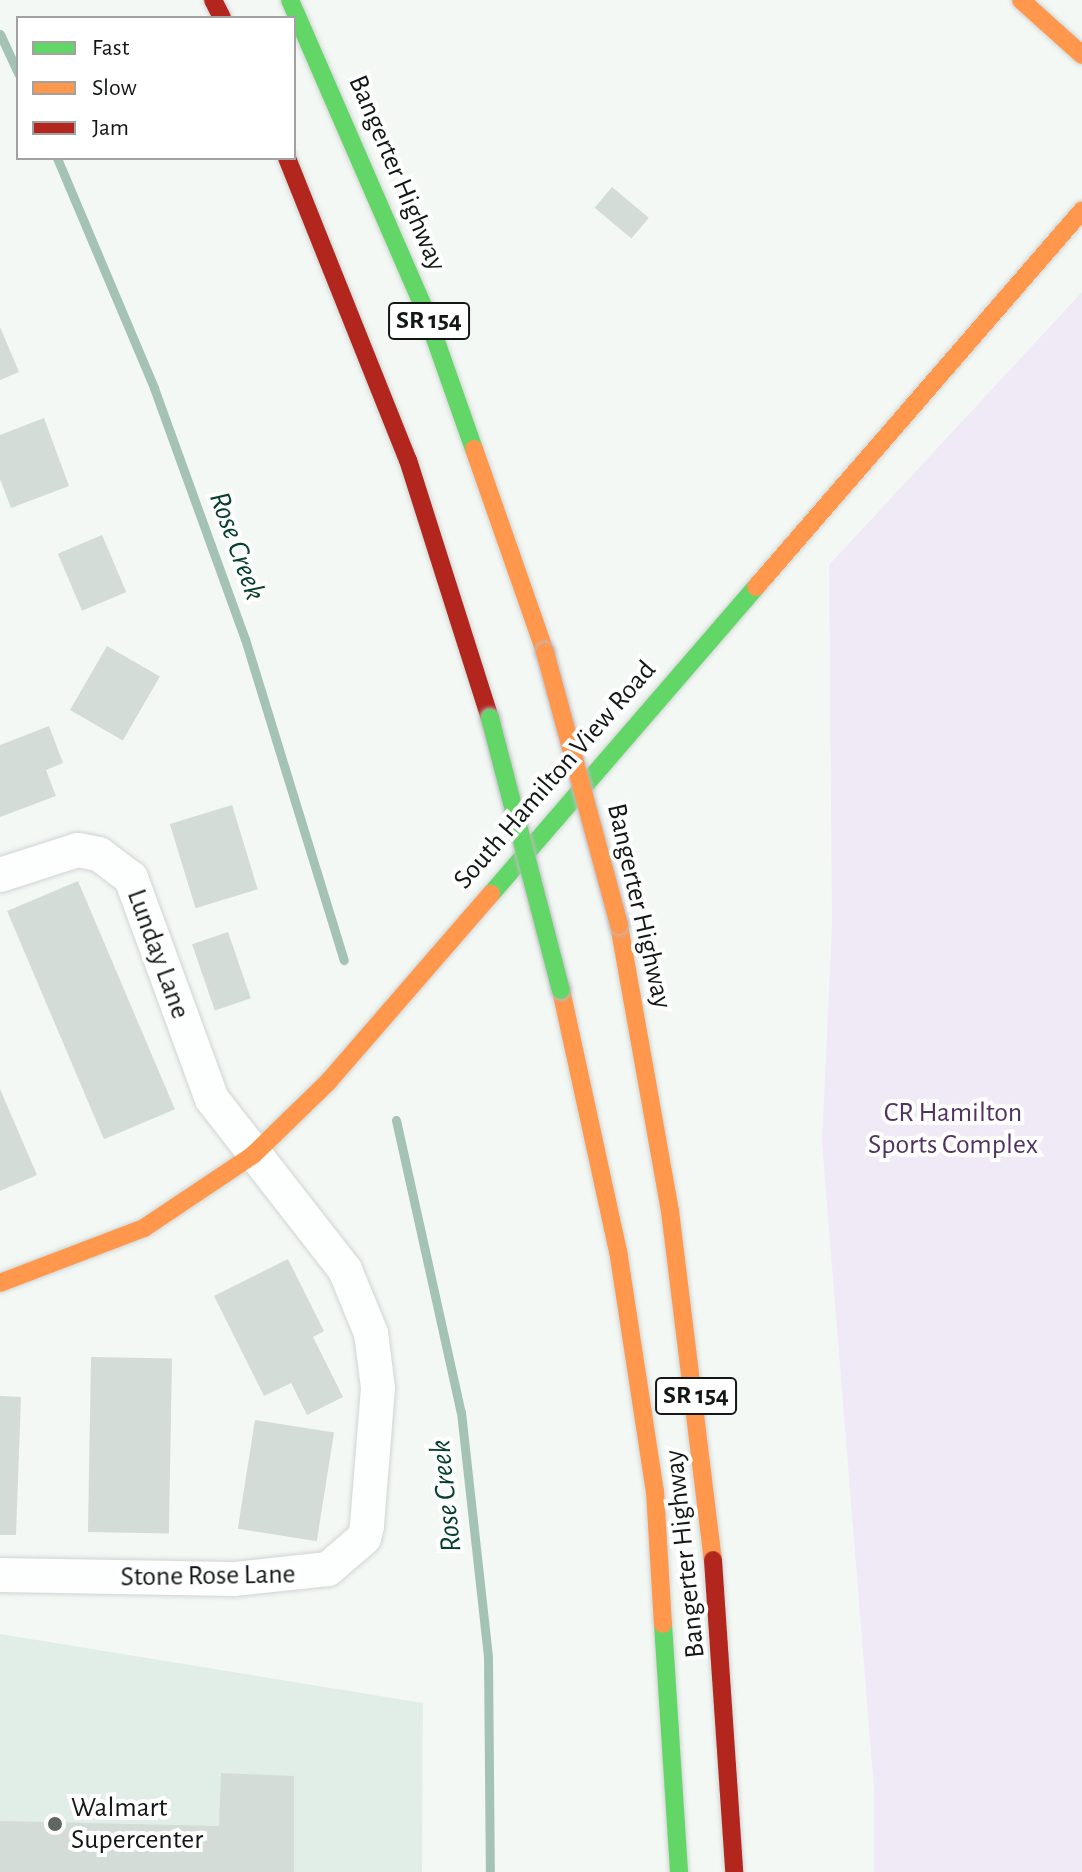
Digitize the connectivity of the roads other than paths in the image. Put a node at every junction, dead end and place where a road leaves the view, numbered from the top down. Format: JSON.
{"nodes":[{"id":1,"x":290,"y":0,"type":"edge"},
{"id":2,"x":1021,"y":0,"type":"edge"},
{"id":3,"x":1082,"y":55,"type":"edge"},
{"id":4,"x":288,"y":160,"type":"edge"},
{"id":5,"x":1082,"y":210,"type":"edge"},
{"id":6,"x":0,"y":875,"type":"edge"},
{"id":7,"x":253,"y":1155,"type":"junction"},
{"id":8,"x":0,"y":1283,"type":"edge"},
{"id":9,"x":0,"y":1575,"type":"edge"},
{"id":10,"x":679,"y":1872,"type":"edge"},
{"id":11,"x":734,"y":1872,"type":"edge"}],
"edges":[{"from":1,"to":11,"type":"main road","name":"Bangerter Highway","number":"SR 154","bridge":true},
{"from":2,"to":3,"type":"main road"},
{"from":4,"to":10,"type":"main road","name":"Bangerter Highway","number":"SR 154","bridge":true},
{"from":5,"to":7,"type":"main road","name":"South Hamilton View Road"},
{"from":6,"to":7,"type":"street","name":"Lunday Lane"},
{"from":7,"to":8,"type":"main road","name":"South Hamilton View Road"},
{"from":7,"to":9,"type":"street","name":"Stone Rose Lane"}]}
